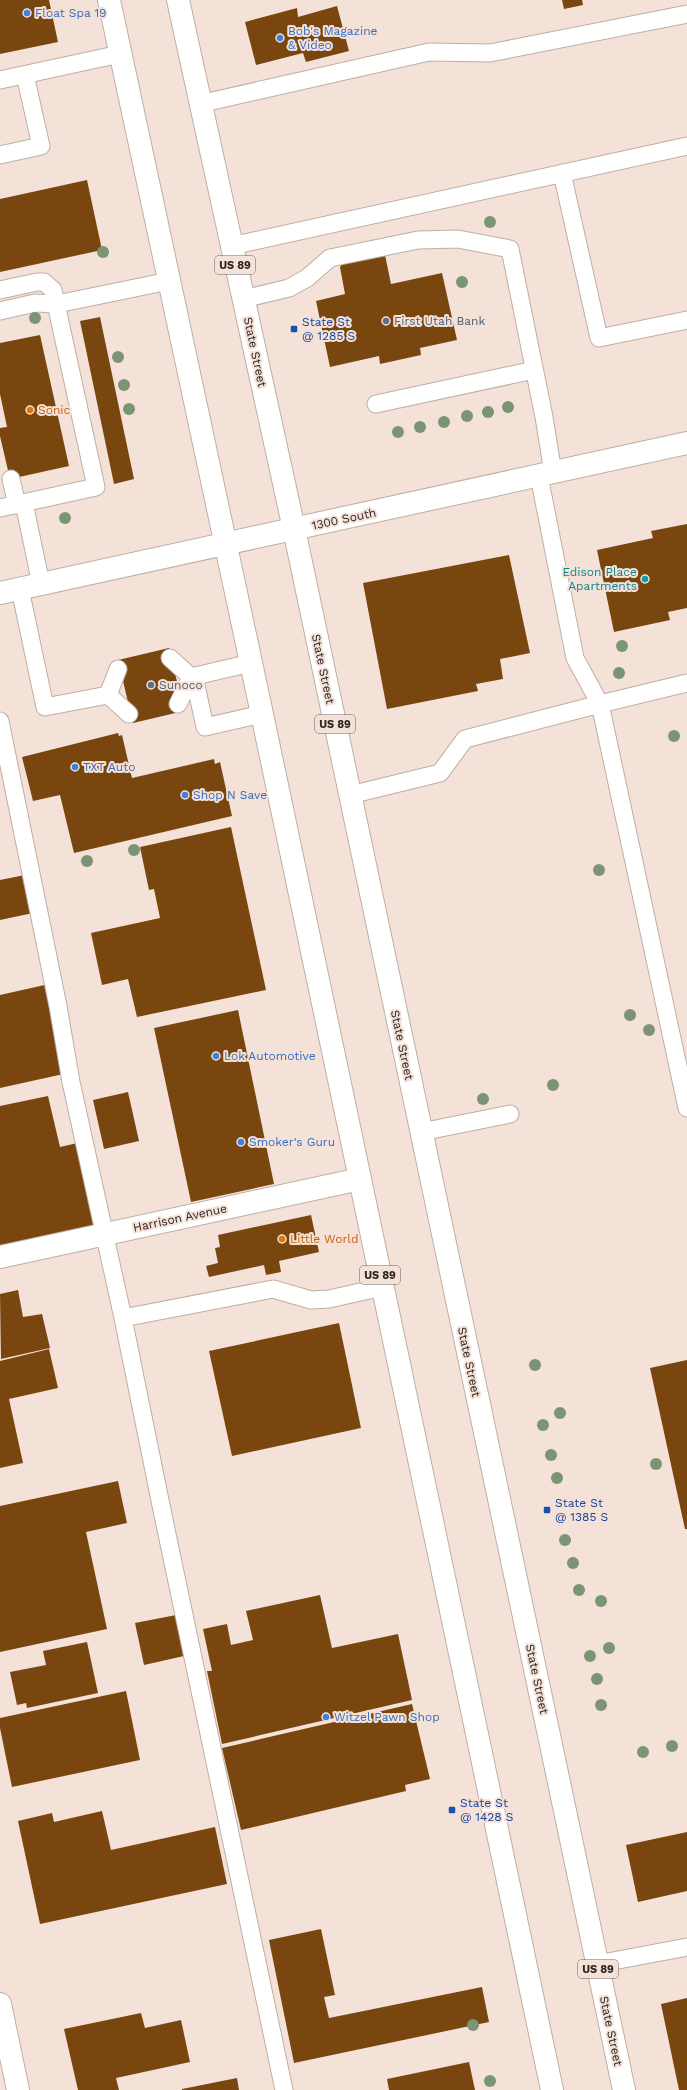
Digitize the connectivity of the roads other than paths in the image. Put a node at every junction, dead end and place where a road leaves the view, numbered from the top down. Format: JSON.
{"nodes":[{"id":1,"x":109,"y":0,"type":"edge"},
{"id":2,"x":178,"y":0,"type":"edge"},
{"id":3,"x":687,"y":14,"type":"edge"},
{"id":4,"x":120,"y":54,"type":"junction"},
{"id":5,"x":25,"y":75,"type":"junction"},
{"id":6,"x":0,"y":80,"type":"edge"},
{"id":7,"x":200,"y":104,"type":"junction"},
{"id":8,"x":687,"y":146,"type":"edge"},
{"id":9,"x":0,"y":155,"type":"edge"},
{"id":10,"x":562,"y":173,"type":"junction"},
{"id":11,"x":231,"y":246,"type":"junction"},
{"id":12,"x":169,"y":281,"type":"junction"},
{"id":13,"x":0,"y":290,"type":"edge"},
{"id":14,"x":243,"y":299,"type":"junction"},
{"id":15,"x":57,"y":304,"type":"junction"},
{"id":16,"x":0,"y":311,"type":"edge"},
{"id":17,"x":687,"y":320,"type":"edge"},
{"id":18,"x":534,"y":370,"type":"junction"},
{"id":19,"x":376,"y":404,"type":"dead end"},
{"id":20,"x":687,"y":443,"type":"edge"},
{"id":21,"x":546,"y":474,"type":"junction"},
{"id":22,"x":11,"y":479,"type":"dead end"},
{"id":23,"x":20,"y":504,"type":"junction"},
{"id":24,"x":0,"y":508,"type":"edge"},
{"id":25,"x":294,"y":529,"type":"junction"},
{"id":26,"x":226,"y":544,"type":"junction"},
{"id":27,"x":41,"y":584,"type":"junction"},
{"id":28,"x":10,"y":591,"type":"edge"},
{"id":29,"x":170,"y":658,"type":"dead end"},
{"id":30,"x":251,"y":663,"type":"junction"},
{"id":31,"x":118,"y":669,"type":"dead end"},
{"id":32,"x":193,"y":677,"type":"junction"},
{"id":33,"x":175,"y":681,"type":"dead end"},
{"id":34,"x":687,"y":683,"type":"edge"},
{"id":35,"x":125,"y":691,"type":"dead end"},
{"id":36,"x":108,"y":695,"type":"junction"},
{"id":37,"x":178,"y":704,"type":"dead end"},
{"id":38,"x":600,"y":704,"type":"junction"},
{"id":39,"x":129,"y":714,"type":"dead end"},
{"id":40,"x":262,"y":714,"type":"junction"},
{"id":41,"x":0,"y":721,"type":"edge"},
{"id":42,"x":350,"y":795,"type":"junction"},
{"id":43,"x":687,"y":1108,"type":"edge"},
{"id":44,"x":510,"y":1114,"type":"dead end"},
{"id":45,"x":421,"y":1132,"type":"junction"},
{"id":46,"x":360,"y":1178,"type":"junction"},
{"id":47,"x":106,"y":1234,"type":"junction"},
{"id":48,"x":0,"y":1257,"type":"edge"},
{"id":49,"x":383,"y":1288,"type":"junction"},
{"id":50,"x":123,"y":1318,"type":"junction"},
{"id":51,"x":687,"y":1947,"type":"edge"},
{"id":52,"x":597,"y":1964,"type":"junction"},
{"id":53,"x":0,"y":2004,"type":"edge"},
{"id":54,"x":18,"y":2090,"type":"edge"},
{"id":55,"x":284,"y":2090,"type":"edge"},
{"id":56,"x":552,"y":2090,"type":"edge"},
{"id":57,"x":624,"y":2090,"type":"edge"}],
"edges":[{"from":1,"to":4,"type":"main road","number":"US 89"},
{"from":2,"to":7,"type":"main road","name":"State Street","number":"US 89"},
{"from":3,"to":7,"type":"lane"},
{"from":4,"to":5,"type":"lane"},
{"from":4,"to":12,"type":"main road","number":"US 89"},
{"from":5,"to":6,"type":"lane"},
{"from":5,"to":9,"type":"lane"},
{"from":7,"to":11,"type":"main road","name":"State Street","number":"US 89"},
{"from":8,"to":10,"type":"lane"},
{"from":10,"to":11,"type":"lane"},
{"from":10,"to":17,"type":"lane"},
{"from":11,"to":14,"type":"main road","name":"State Street","number":"US 89"},
{"from":12,"to":15,"type":"lane"},
{"from":12,"to":26,"type":"main road","number":"US 89"},
{"from":13,"to":15,"type":"lane"},
{"from":14,"to":18,"type":"lane"},
{"from":14,"to":25,"type":"main road","name":"State Street","number":"US 89"},
{"from":15,"to":16,"type":"lane"},
{"from":15,"to":23,"type":"lane"},
{"from":18,"to":19,"type":"lane"},
{"from":18,"to":21,"type":"lane"},
{"from":20,"to":21,"type":"main road","name":"1300 South"},
{"from":21,"to":25,"type":"main road","name":"1300 South"},
{"from":21,"to":38,"type":"lane"},
{"from":22,"to":23,"type":"lane"},
{"from":23,"to":24,"type":"lane"},
{"from":23,"to":27,"type":"lane"},
{"from":25,"to":26,"type":"main road","name":"1300 South"},
{"from":25,"to":42,"type":"main road","name":"State Street","number":"US 89"},
{"from":26,"to":27,"type":"main road","name":"1300 South"},
{"from":26,"to":30,"type":"main road","number":"US 89"},
{"from":27,"to":28,"type":"main road","name":"1300 South"},
{"from":28,"to":36,"type":"lane"},
{"from":29,"to":32,"type":"lane"},
{"from":30,"to":32,"type":"lane"},
{"from":30,"to":40,"type":"main road","number":"US 89"},
{"from":31,"to":36,"type":"lane"},
{"from":32,"to":33,"type":"lane"},
{"from":32,"to":37,"type":"lane"},
{"from":32,"to":40,"type":"lane"},
{"from":34,"to":38,"type":"lane"},
{"from":35,"to":36,"type":"lane"},
{"from":36,"to":39,"type":"lane"},
{"from":38,"to":42,"type":"lane"},
{"from":38,"to":43,"type":"lane"},
{"from":40,"to":46,"type":"main road","number":"US 89"},
{"from":41,"to":47,"type":"lane"},
{"from":42,"to":45,"type":"main road","name":"State Street","number":"US 89"},
{"from":44,"to":45,"type":"lane"},
{"from":45,"to":52,"type":"main road","name":"State Street","number":"US 89"},
{"from":46,"to":47,"type":"main road","name":"Harrison Avenue"},
{"from":46,"to":49,"type":"main road","number":"US 89"},
{"from":47,"to":48,"type":"main road","name":"Harrison Avenue"},
{"from":47,"to":50,"type":"lane"},
{"from":49,"to":50,"type":"lane"},
{"from":49,"to":56,"type":"main road","number":"US 89"},
{"from":50,"to":55,"type":"lane"},
{"from":51,"to":52,"type":"lane"},
{"from":52,"to":57,"type":"main road","name":"State Street","number":"US 89"},
{"from":53,"to":54,"type":"main road"}]}
